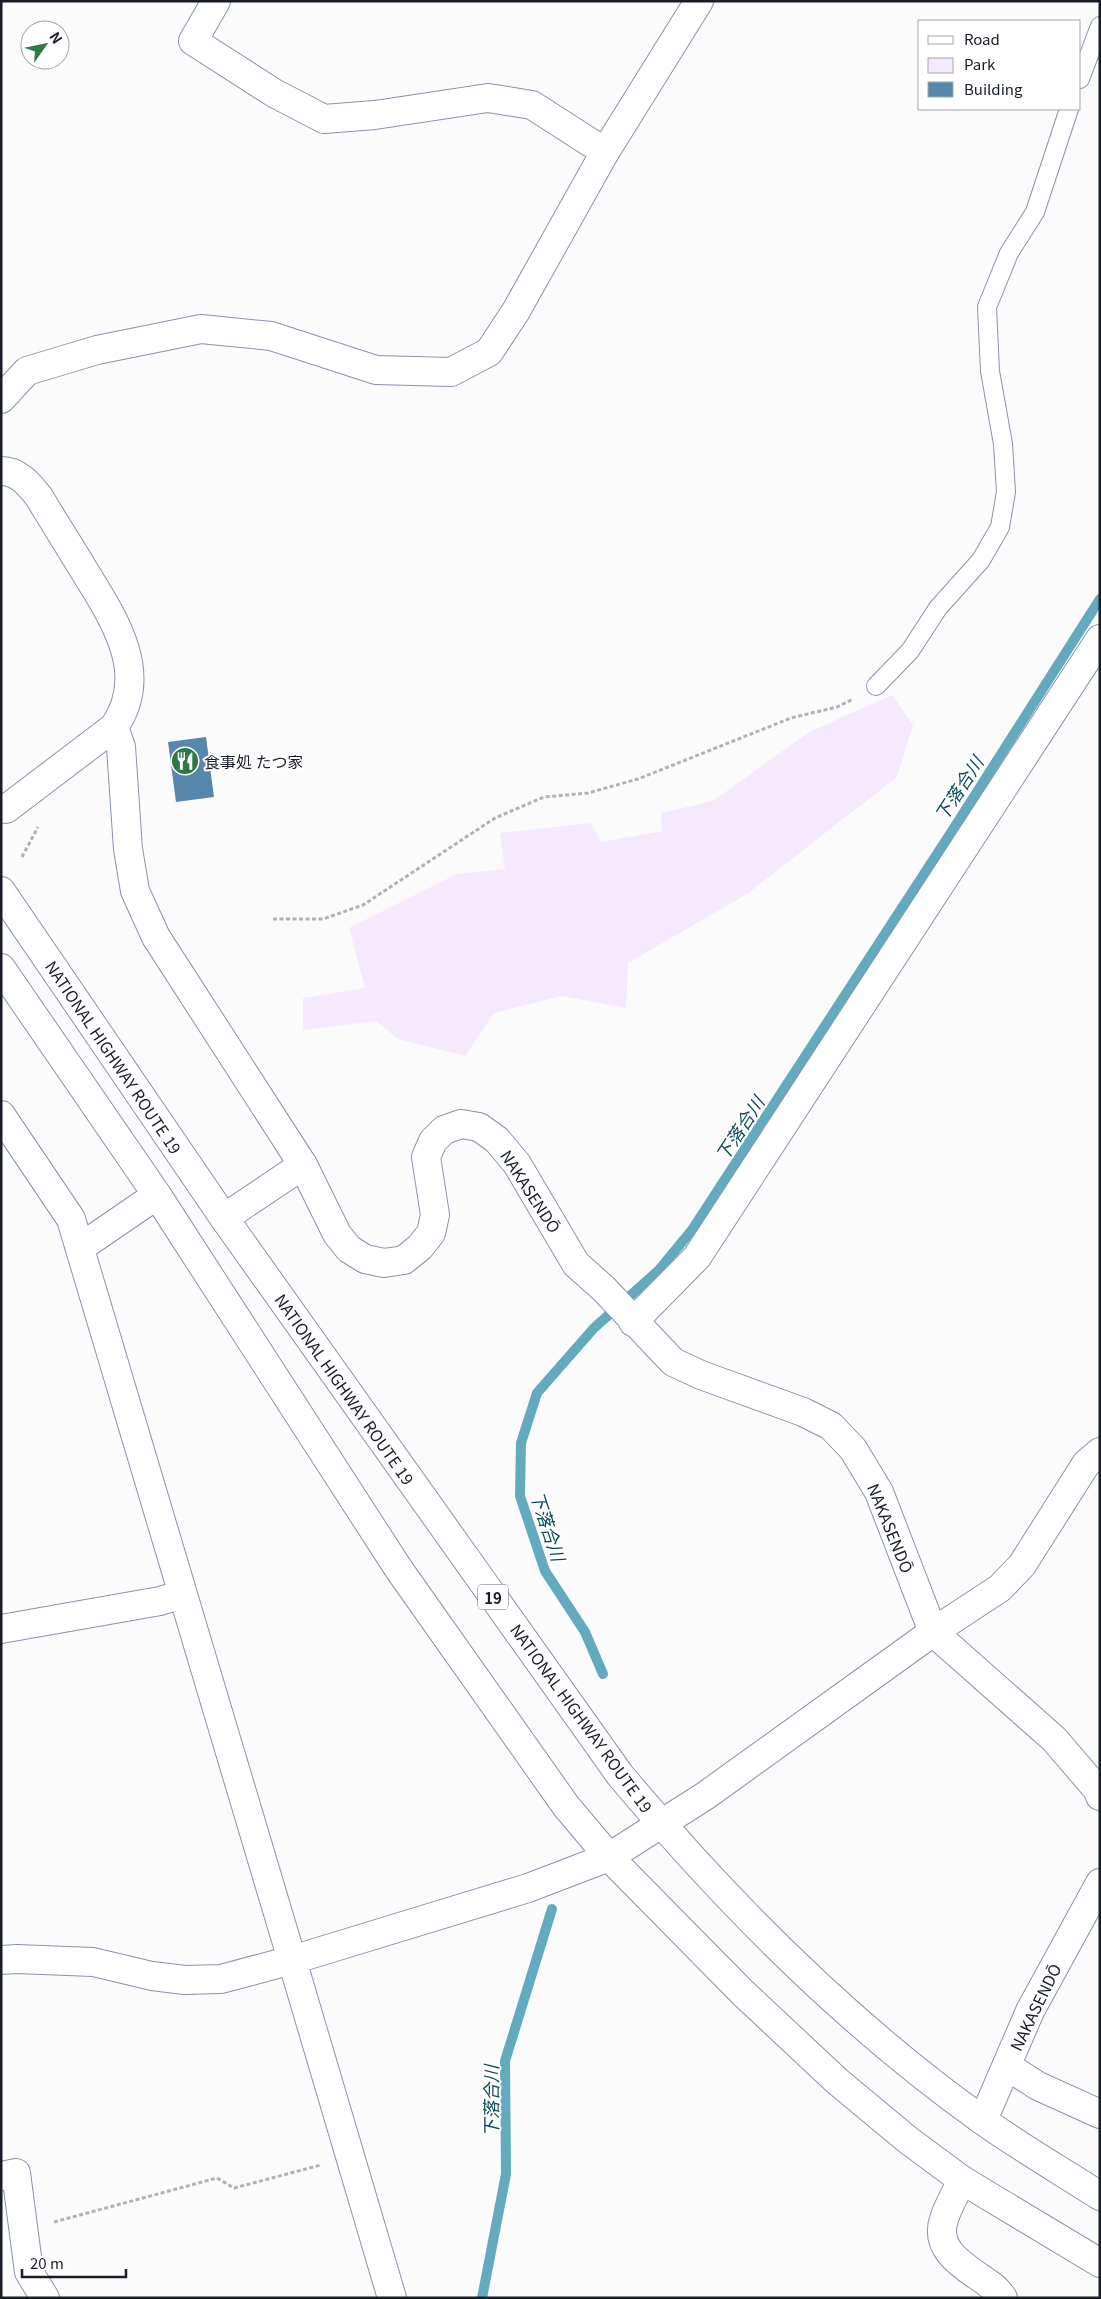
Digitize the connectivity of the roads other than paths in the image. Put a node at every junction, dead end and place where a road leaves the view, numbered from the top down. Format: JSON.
{"nodes":[{"id":1,"x":216,"y":1,"type":"edge"},
{"id":2,"x":699,"y":1,"type":"edge"},
{"id":3,"x":1100,"y":26,"type":"edge"},
{"id":4,"x":1081,"y":77,"type":"edge"},
{"id":5,"x":1069,"y":110,"type":"edge"},
{"id":6,"x":605,"y":152,"type":"junction"},
{"id":7,"x":1,"y":399,"type":"edge"},
{"id":8,"x":1,"y":471,"type":"edge"},
{"id":9,"x":1100,"y":640,"type":"edge"},
{"id":10,"x":876,"y":686,"type":"road end"},
{"id":11,"x":114,"y":727,"type":"junction"},
{"id":12,"x":6,"y":809,"type":"dead end"},
{"id":13,"x":1,"y":891,"type":"edge"},
{"id":14,"x":1,"y":968,"type":"edge"},
{"id":15,"x":1,"y":1115,"type":"edge"},
{"id":16,"x":303,"y":1165,"type":"junction"},
{"id":17,"x":157,"y":1196,"type":"junction"},
{"id":18,"x":224,"y":1218,"type":"junction"},
{"id":19,"x":80,"y":1247,"type":"junction"},
{"id":20,"x":633,"y":1322,"type":"junction"},
{"id":21,"x":1100,"y":1452,"type":"edge"},
{"id":22,"x":182,"y":1594,"type":"junction"},
{"id":23,"x":1,"y":1629,"type":"edge"},
{"id":24,"x":933,"y":1632,"type":"junction"},
{"id":25,"x":1100,"y":1796,"type":"edge"},
{"id":26,"x":662,"y":1824,"type":"junction"},
{"id":27,"x":609,"y":1857,"type":"junction"},
{"id":28,"x":1100,"y":1883,"type":"edge"},
{"id":29,"x":1,"y":1960,"type":"edge"},
{"id":30,"x":292,"y":1960,"type":"junction"},
{"id":31,"x":1007,"y":2066,"type":"junction"},
{"id":32,"x":1100,"y":2114,"type":"edge"},
{"id":33,"x":982,"y":2120,"type":"junction"},
{"id":34,"x":1,"y":2176,"type":"edge"},
{"id":35,"x":962,"y":2180,"type":"junction"},
{"id":36,"x":1100,"y":2196,"type":"edge"},
{"id":37,"x":1100,"y":2263,"type":"edge"},
{"id":38,"x":45,"y":2298,"type":"edge"},
{"id":39,"x":392,"y":2298,"type":"edge"},
{"id":40,"x":1003,"y":2298,"type":"edge"}],
"edges":[{"from":1,"to":6,"type":"main road"},
{"from":2,"to":6,"type":"main road"},
{"from":3,"to":4,"type":"lane"},
{"from":5,"to":10,"type":"lane"},
{"from":6,"to":7,"type":"main road"},
{"from":8,"to":11,"type":"main road"},
{"from":9,"to":20,"type":"main road"},
{"from":11,"to":12,"type":"main road"},
{"from":11,"to":16,"type":"main road","name":"NAKASENDŌ"},
{"from":13,"to":18,"type":"main road","name":"NATIONAL HIGHWAY ROUTE 19","number":"19"},
{"from":14,"to":17,"type":"main road"},
{"from":15,"to":19,"type":"main road"},
{"from":16,"to":18,"type":"main road"},
{"from":16,"to":20,"type":"main road","name":"NAKASENDŌ"},
{"from":17,"to":19,"type":"main road"},
{"from":17,"to":27,"type":"main road"},
{"from":18,"to":26,"type":"main road","name":"NATIONAL HIGHWAY ROUTE 19","number":"19"},
{"from":19,"to":22,"type":"main road"},
{"from":20,"to":24,"type":"main road","name":"NAKASENDŌ"},
{"from":21,"to":24,"type":"main road"},
{"from":22,"to":23,"type":"main road"},
{"from":22,"to":30,"type":"main road"},
{"from":24,"to":25,"type":"main road","name":"NAKASENDŌ"},
{"from":24,"to":26,"type":"main road"},
{"from":26,"to":27,"type":"main road"},
{"from":26,"to":33,"type":"main road","name":"NATIONAL HIGHWAY ROUTE 19","number":"19"},
{"from":27,"to":30,"type":"main road"},
{"from":27,"to":35,"type":"main road"},
{"from":28,"to":31,"type":"main road","name":"NAKASENDŌ"},
{"from":29,"to":30,"type":"main road"},
{"from":30,"to":39,"type":"main road"},
{"from":31,"to":32,"type":"main road","name":"NAKASENDŌ"},
{"from":31,"to":33,"type":"main road"},
{"from":33,"to":36,"type":"main road","name":"NATIONAL HIGHWAY ROUTE 19","number":"19"},
{"from":34,"to":38,"type":"main road"},
{"from":35,"to":37,"type":"main road"},
{"from":35,"to":40,"type":"main road"}]}
